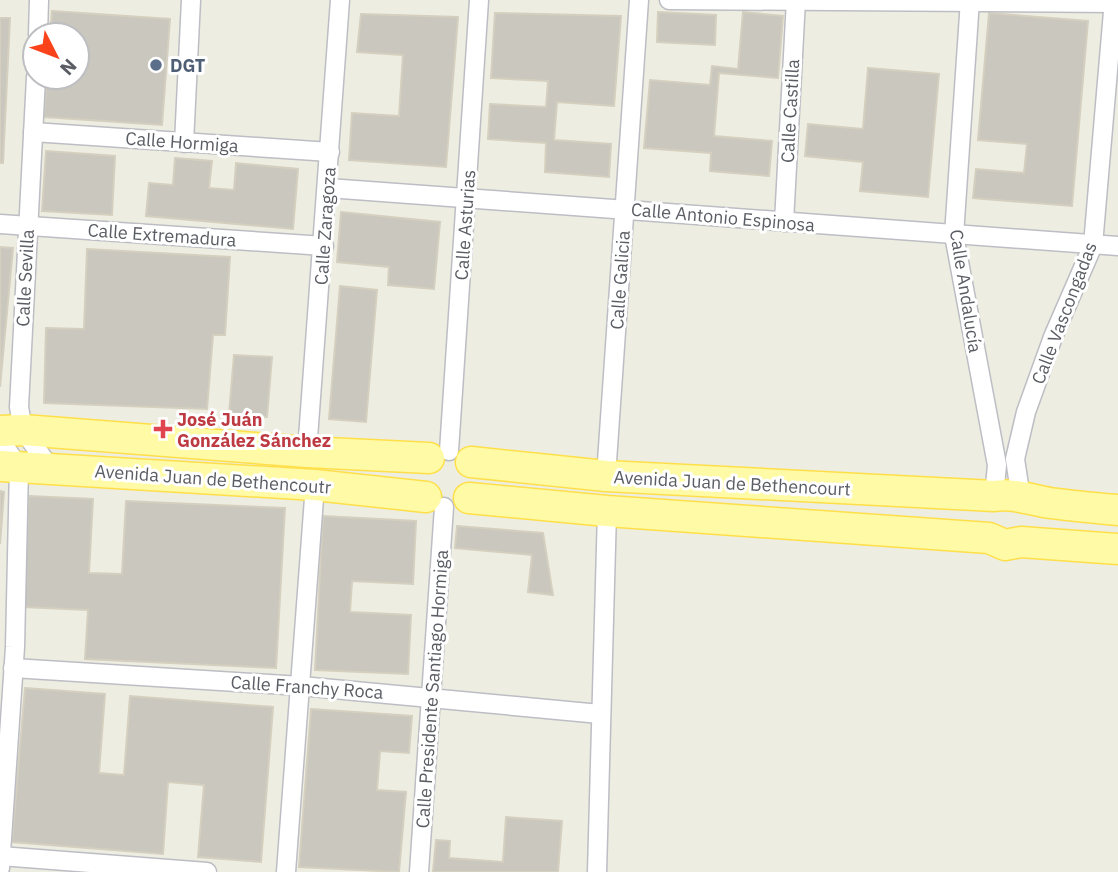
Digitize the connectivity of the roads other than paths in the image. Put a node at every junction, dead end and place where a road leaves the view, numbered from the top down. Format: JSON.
{"nodes":[{"id":1,"x":39,"y":0,"type":"edge"},
{"id":2,"x":191,"y":0,"type":"edge"},
{"id":3,"x":340,"y":0,"type":"edge"},
{"id":4,"x":479,"y":0,"type":"edge"},
{"id":5,"x":639,"y":0,"type":"edge"},
{"id":6,"x":669,"y":0,"type":"edge"},
{"id":7,"x":796,"y":0,"type":"edge"},
{"id":8,"x":969,"y":1,"type":"edge"},
{"id":9,"x":1115,"y":2,"type":"edge"},
{"id":10,"x":38,"y":21,"type":"edge"},
{"id":11,"x":35,"y":91,"type":"edge"},
{"id":12,"x":33,"y":132,"type":"junction"},
{"id":13,"x":184,"y":143,"type":"junction"},
{"id":14,"x":330,"y":152,"type":"junction"},
{"id":15,"x":328,"y":188,"type":"junction"},
{"id":16,"x":467,"y":198,"type":"junction"},
{"id":17,"x":625,"y":209,"type":"junction"},
{"id":18,"x":784,"y":222,"type":"junction"},
{"id":19,"x":0,"y":223,"type":"edge"},
{"id":20,"x":28,"y":227,"type":"junction"},
{"id":21,"x":954,"y":235,"type":"junction"},
{"id":22,"x":1093,"y":244,"type":"junction"},
{"id":23,"x":324,"y":246,"type":"junction"},
{"id":24,"x":1118,"y":246,"type":"edge"},
{"id":25,"x":8,"y":434,"type":"edge"},
{"id":26,"x":307,"y":452,"type":"junction"},
{"id":27,"x":450,"y":457,"type":"junction"},
{"id":28,"x":9,"y":466,"type":"edge"},
{"id":29,"x":51,"y":469,"type":"junction"},
{"id":30,"x":606,"y":476,"type":"junction"},
{"id":31,"x":314,"y":485,"type":"junction"},
{"id":32,"x":1007,"y":497,"type":"junction"},
{"id":33,"x":446,"y":500,"type":"junction"},
{"id":34,"x":1118,"y":510,"type":"edge"},
{"id":35,"x":607,"y":511,"type":"junction"},
{"id":36,"x":989,"y":538,"type":"junction"},
{"id":37,"x":1021,"y":542,"type":"junction"},
{"id":38,"x":1118,"y":549,"type":"edge"},
{"id":39,"x":8,"y":646,"type":"edge"},
{"id":40,"x":13,"y":668,"type":"junction"},
{"id":41,"x":301,"y":686,"type":"junction"},
{"id":42,"x":432,"y":697,"type":"junction"},
{"id":43,"x":600,"y":714,"type":"junction"},
{"id":44,"x":0,"y":856,"type":"edge"},
{"id":45,"x":0,"y":867,"type":"edge"},
{"id":46,"x":207,"y":872,"type":"edge"},
{"id":47,"x":286,"y":872,"type":"edge"},
{"id":48,"x":419,"y":872,"type":"edge"},
{"id":49,"x":597,"y":872,"type":"edge"}],
"edges":[{"from":1,"to":10,"type":"street"},
{"from":2,"to":13,"type":"street"},
{"from":3,"to":14,"type":"street","name":"Calle Zaragoza"},
{"from":4,"to":16,"type":"street","name":"Calle Asturias"},
{"from":5,"to":17,"type":"street","name":"Calle Galicia"},
{"from":6,"to":7,"type":"street"},
{"from":7,"to":8,"type":"street"},
{"from":7,"to":18,"type":"street","name":"Calle Castilla"},
{"from":8,"to":9,"type":"street"},
{"from":8,"to":21,"type":"street","name":"Calle Andalucía"},
{"from":9,"to":22,"type":"street","name":"Calle Vascongadas"},
{"from":11,"to":12,"type":"street","name":"Calle Sevilla"},
{"from":12,"to":13,"type":"street","name":"Calle Hormiga"},
{"from":12,"to":20,"type":"street","name":"Calle Sevilla"},
{"from":13,"to":14,"type":"street","name":"Calle Hormiga"},
{"from":14,"to":15,"type":"street","name":"Calle Zaragoza"},
{"from":15,"to":16,"type":"street","name":"Calle Antonio Espinosa"},
{"from":15,"to":23,"type":"street","name":"Calle Zaragoza"},
{"from":16,"to":17,"type":"street","name":"Calle Antonio Espinosa"},
{"from":16,"to":27,"type":"street","name":"Calle Asturias"},
{"from":17,"to":18,"type":"street","name":"Calle Antonio Espinosa"},
{"from":17,"to":30,"type":"street","name":"Calle Galicia"},
{"from":18,"to":21,"type":"street","name":"Calle Antonio Espinosa"},
{"from":19,"to":20,"type":"street","name":"Calle Extremadura"},
{"from":20,"to":23,"type":"street","name":"Calle Extremadura"},
{"from":20,"to":25,"type":"street","name":"Calle Sevilla"},
{"from":21,"to":22,"type":"street","name":"Calle Antonio Espinosa"},
{"from":21,"to":32,"type":"street","name":"Calle Andalucía"},
{"from":22,"to":24,"type":"street","name":"Calle Antonio Espinosa"},
{"from":22,"to":32,"type":"street","name":"Calle Vascongadas"},
{"from":23,"to":26,"type":"street","name":"Calle Zaragoza"},
{"from":25,"to":26,"type":"main road","name":"Avenida Juan de Bethencoutr"},
{"from":25,"to":28,"type":"street"},
{"from":25,"to":29,"type":"street"},
{"from":26,"to":27,"type":"main road","name":"Avenida Juan de Bethencoutr"},
{"from":27,"to":30,"type":"main road","name":"Avenida Juan de Bethencourt"},
{"from":27,"to":33,"type":"main road"},
{"from":27,"to":33,"type":"main road"},
{"from":28,"to":29,"type":"main road","name":"Avenida Juan de Bethencoutr"},
{"from":28,"to":39,"type":"street"},
{"from":29,"to":31,"type":"main road","name":"Avenida Juan de Bethencoutr"},
{"from":30,"to":32,"type":"main road","name":"Avenida Juan de Bethencourt"},
{"from":31,"to":33,"type":"main road","name":"Avenida Juan de Bethencoutr"},
{"from":31,"to":41,"type":"street"},
{"from":32,"to":34,"type":"main road","name":"Avenida Juan de Bethencourt"},
{"from":32,"to":36,"type":"main road"},
{"from":32,"to":37,"type":"main road"},
{"from":33,"to":35,"type":"main road","name":"Avenida Juan de Bethencourt"},
{"from":33,"to":42,"type":"street","name":"Calle Presidente Santiago Hormiga"},
{"from":35,"to":36,"type":"main road","name":"Avenida Juan de Bethencourt"},
{"from":35,"to":43,"type":"street"},
{"from":36,"to":37,"type":"main road"},
{"from":37,"to":38,"type":"main road"},
{"from":39,"to":40,"type":"street"},
{"from":40,"to":41,"type":"street","name":"Calle Franchy Roca"},
{"from":40,"to":44,"type":"street"},
{"from":41,"to":42,"type":"street","name":"Calle Franchy Roca"},
{"from":41,"to":47,"type":"street"},
{"from":42,"to":43,"type":"street","name":"Calle Franchy Roca"},
{"from":42,"to":48,"type":"street","name":"Calle Presidente Santiago Hormiga"},
{"from":43,"to":49,"type":"street"},
{"from":44,"to":45,"type":"street"},
{"from":44,"to":46,"type":"street"}]}
